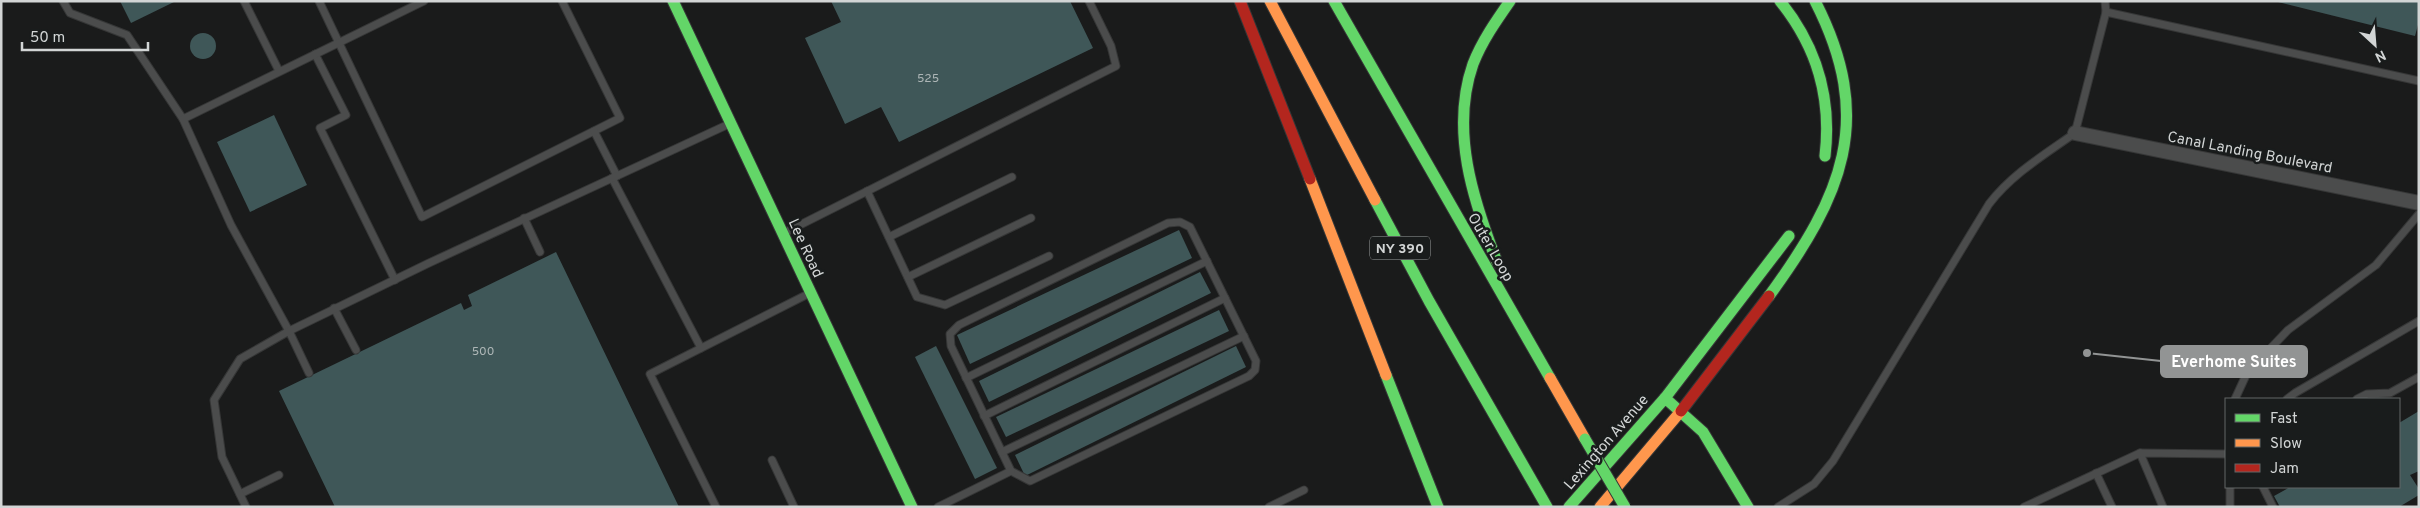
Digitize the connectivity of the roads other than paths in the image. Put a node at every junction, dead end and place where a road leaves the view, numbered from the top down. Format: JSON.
{"nodes":[{"id":1,"x":64,"y":1,"type":"edge"},
{"id":2,"x":244,"y":1,"type":"edge"},
{"id":3,"x":319,"y":1,"type":"edge"},
{"id":4,"x":424,"y":1,"type":"edge"},
{"id":5,"x":562,"y":1,"type":"edge"},
{"id":6,"x":674,"y":1,"type":"edge"},
{"id":7,"x":1089,"y":1,"type":"edge"},
{"id":8,"x":1240,"y":1,"type":"edge"},
{"id":9,"x":1270,"y":1,"type":"edge"},
{"id":10,"x":1334,"y":1,"type":"edge"},
{"id":11,"x":1510,"y":1,"type":"edge"},
{"id":12,"x":1780,"y":1,"type":"edge"},
{"id":13,"x":1815,"y":1,"type":"edge"},
{"id":14,"x":2105,"y":1,"type":"edge"},
{"id":15,"x":2106,"y":12,"type":"junction"},
{"id":16,"x":340,"y":41,"type":"junction"},
{"id":17,"x":315,"y":54,"type":"junction"},
{"id":18,"x":279,"y":71,"type":"junction"},
{"id":19,"x":2419,"y":81,"type":"edge"},
{"id":20,"x":182,"y":119,"type":"junction"},
{"id":21,"x":730,"y":123,"type":"junction"},
{"id":22,"x":594,"y":131,"type":"junction"},
{"id":23,"x":2075,"y":133,"type":"junction"},
{"id":24,"x":1822,"y":168,"type":"dead end"},
{"id":25,"x":614,"y":177,"type":"junction"},
{"id":26,"x":1012,"y":177,"type":"dead end"},
{"id":27,"x":867,"y":191,"type":"junction"},
{"id":28,"x":2419,"y":203,"type":"edge"},
{"id":29,"x":2419,"y":214,"type":"edge"},
{"id":30,"x":524,"y":218,"type":"junction"},
{"id":31,"x":1031,"y":218,"type":"dead end"},
{"id":32,"x":1797,"y":226,"type":"dead end"},
{"id":33,"x":782,"y":233,"type":"junction"},
{"id":34,"x":889,"y":237,"type":"junction"},
{"id":35,"x":540,"y":252,"type":"dead end"},
{"id":36,"x":1049,"y":256,"type":"dead end"},
{"id":37,"x":1207,"y":261,"type":"junction"},
{"id":38,"x":908,"y":277,"type":"junction"},
{"id":39,"x":395,"y":280,"type":"junction"},
{"id":40,"x":811,"y":292,"type":"junction"},
{"id":41,"x":1225,"y":298,"type":"junction"},
{"id":42,"x":334,"y":308,"type":"junction"},
{"id":43,"x":2419,"y":321,"type":"edge"},
{"id":44,"x":289,"y":331,"type":"junction"},
{"id":45,"x":1244,"y":336,"type":"junction"},
{"id":46,"x":701,"y":348,"type":"junction"},
{"id":47,"x":356,"y":350,"type":"dead end"},
{"id":48,"x":1539,"y":360,"type":"junction"},
{"id":49,"x":309,"y":373,"type":"dead end"},
{"id":50,"x":2419,"y":377,"type":"edge"},
{"id":51,"x":966,"y":378,"type":"junction"},
{"id":52,"x":1665,"y":398,"type":"junction"},
{"id":53,"x":2235,"y":398,"type":"edge"},
{"id":54,"x":2288,"y":398,"type":"edge"},
{"id":55,"x":2359,"y":398,"type":"edge"},
{"id":56,"x":1681,"y":411,"type":"junction"},
{"id":57,"x":984,"y":416,"type":"junction"},
{"id":58,"x":1002,"y":452,"type":"junction"},
{"id":59,"x":2140,"y":453,"type":"junction"},
{"id":60,"x":2225,"y":454,"type":"edge"},
{"id":61,"x":772,"y":460,"type":"dead end"},
{"id":62,"x":1011,"y":471,"type":"junction"},
{"id":63,"x":2096,"y":473,"type":"junction"},
{"id":64,"x":279,"y":475,"type":"dead end"},
{"id":65,"x":2230,"y":488,"type":"edge"},
{"id":66,"x":2264,"y":488,"type":"edge"},
{"id":67,"x":1304,"y":490,"type":"dead end"},
{"id":68,"x":240,"y":494,"type":"junction"},
{"id":69,"x":246,"y":507,"type":"edge"},
{"id":70,"x":716,"y":507,"type":"edge"},
{"id":71,"x":794,"y":507,"type":"edge"},
{"id":72,"x":912,"y":507,"type":"edge"},
{"id":73,"x":938,"y":507,"type":"edge"},
{"id":74,"x":1269,"y":507,"type":"edge"},
{"id":75,"x":1438,"y":507,"type":"edge"},
{"id":76,"x":1547,"y":507,"type":"edge"},
{"id":77,"x":1569,"y":507,"type":"edge"},
{"id":78,"x":1600,"y":507,"type":"edge"},
{"id":79,"x":1625,"y":507,"type":"edge"},
{"id":80,"x":1748,"y":507,"type":"edge"},
{"id":81,"x":1778,"y":507,"type":"edge"},
{"id":82,"x":2024,"y":507,"type":"edge"},
{"id":83,"x":2112,"y":507,"type":"edge"},
{"id":84,"x":2163,"y":507,"type":"edge"},
{"id":85,"x":2230,"y":507,"type":"edge"},
{"id":86,"x":2273,"y":507,"type":"edge"}],
"edges":[{"from":1,"to":20,"type":"lane"},
{"from":2,"to":18,"type":"lane"},
{"from":3,"to":16,"type":"lane"},
{"from":4,"to":16,"type":"lane"},
{"from":5,"to":22,"type":"lane"},
{"from":6,"to":21,"type":"main road","name":"Lee Road"},
{"from":7,"to":27,"type":"lane"},
{"from":8,"to":75,"type":"main road"},
{"from":9,"to":76,"type":"main road","number":"NY 390"},
{"from":10,"to":48,"type":"main road","name":"Outer Loop"},
{"from":11,"to":48,"type":"main road"},
{"from":12,"to":24,"type":"main road"},
{"from":13,"to":56,"type":"main road"},
{"from":14,"to":15,"type":"lane"},
{"from":15,"to":19,"type":"lane"},
{"from":15,"to":23,"type":"lane"},
{"from":16,"to":17,"type":"lane"},
{"from":16,"to":22,"type":"lane"},
{"from":17,"to":18,"type":"lane"},
{"from":17,"to":39,"type":"lane"},
{"from":18,"to":20,"type":"lane"},
{"from":20,"to":44,"type":"lane"},
{"from":21,"to":25,"type":"lane"},
{"from":21,"to":33,"type":"main road","name":"Lee Road"},
{"from":22,"to":25,"type":"lane"},
{"from":23,"to":28,"type":"street","name":"Canal Landing Boulevard"},
{"from":23,"to":81,"type":"lane"},
{"from":25,"to":30,"type":"lane"},
{"from":25,"to":46,"type":"lane"},
{"from":26,"to":34,"type":"lane"},
{"from":27,"to":33,"type":"lane"},
{"from":27,"to":34,"type":"lane"},
{"from":29,"to":53,"type":"lane"},
{"from":30,"to":35,"type":"lane"},
{"from":30,"to":39,"type":"lane"},
{"from":31,"to":38,"type":"lane"},
{"from":32,"to":52,"type":"main road","name":"Lexington Avenue"},
{"from":33,"to":40,"type":"main road","name":"Lee Road"},
{"from":34,"to":38,"type":"lane"},
{"from":36,"to":38,"type":"lane"},
{"from":37,"to":41,"type":"lane"},
{"from":37,"to":51,"type":"lane"},
{"from":37,"to":51,"type":"lane"},
{"from":39,"to":42,"type":"lane"},
{"from":40,"to":46,"type":"lane"},
{"from":40,"to":72,"type":"main road","name":"Lee Road"},
{"from":41,"to":45,"type":"lane"},
{"from":41,"to":57,"type":"lane"},
{"from":42,"to":44,"type":"lane"},
{"from":42,"to":47,"type":"lane"},
{"from":43,"to":54,"type":"lane"},
{"from":44,"to":49,"type":"lane"},
{"from":44,"to":68,"type":"lane"},
{"from":45,"to":58,"type":"lane"},
{"from":45,"to":62,"type":"lane"},
{"from":46,"to":70,"type":"lane"},
{"from":48,"to":79,"type":"main road","name":"Outer Loop","bridge":true},
{"from":50,"to":55,"type":"lane"},
{"from":51,"to":57,"type":"lane"},
{"from":52,"to":56,"type":"main road"},
{"from":52,"to":77,"type":"main road","name":"Lexington Avenue"},
{"from":56,"to":78,"type":"main road"},
{"from":56,"to":80,"type":"main road"},
{"from":57,"to":58,"type":"lane"},
{"from":58,"to":62,"type":"lane"},
{"from":59,"to":60,"type":"lane"},
{"from":59,"to":63,"type":"lane"},
{"from":59,"to":84,"type":"lane"},
{"from":61,"to":71,"type":"lane"},
{"from":62,"to":73,"type":"lane"},
{"from":63,"to":82,"type":"lane"},
{"from":63,"to":83,"type":"lane"},
{"from":64,"to":68,"type":"lane"},
{"from":65,"to":85,"type":"lane"},
{"from":66,"to":86,"type":"lane"},
{"from":67,"to":74,"type":"lane"},
{"from":68,"to":69,"type":"lane"}]}
